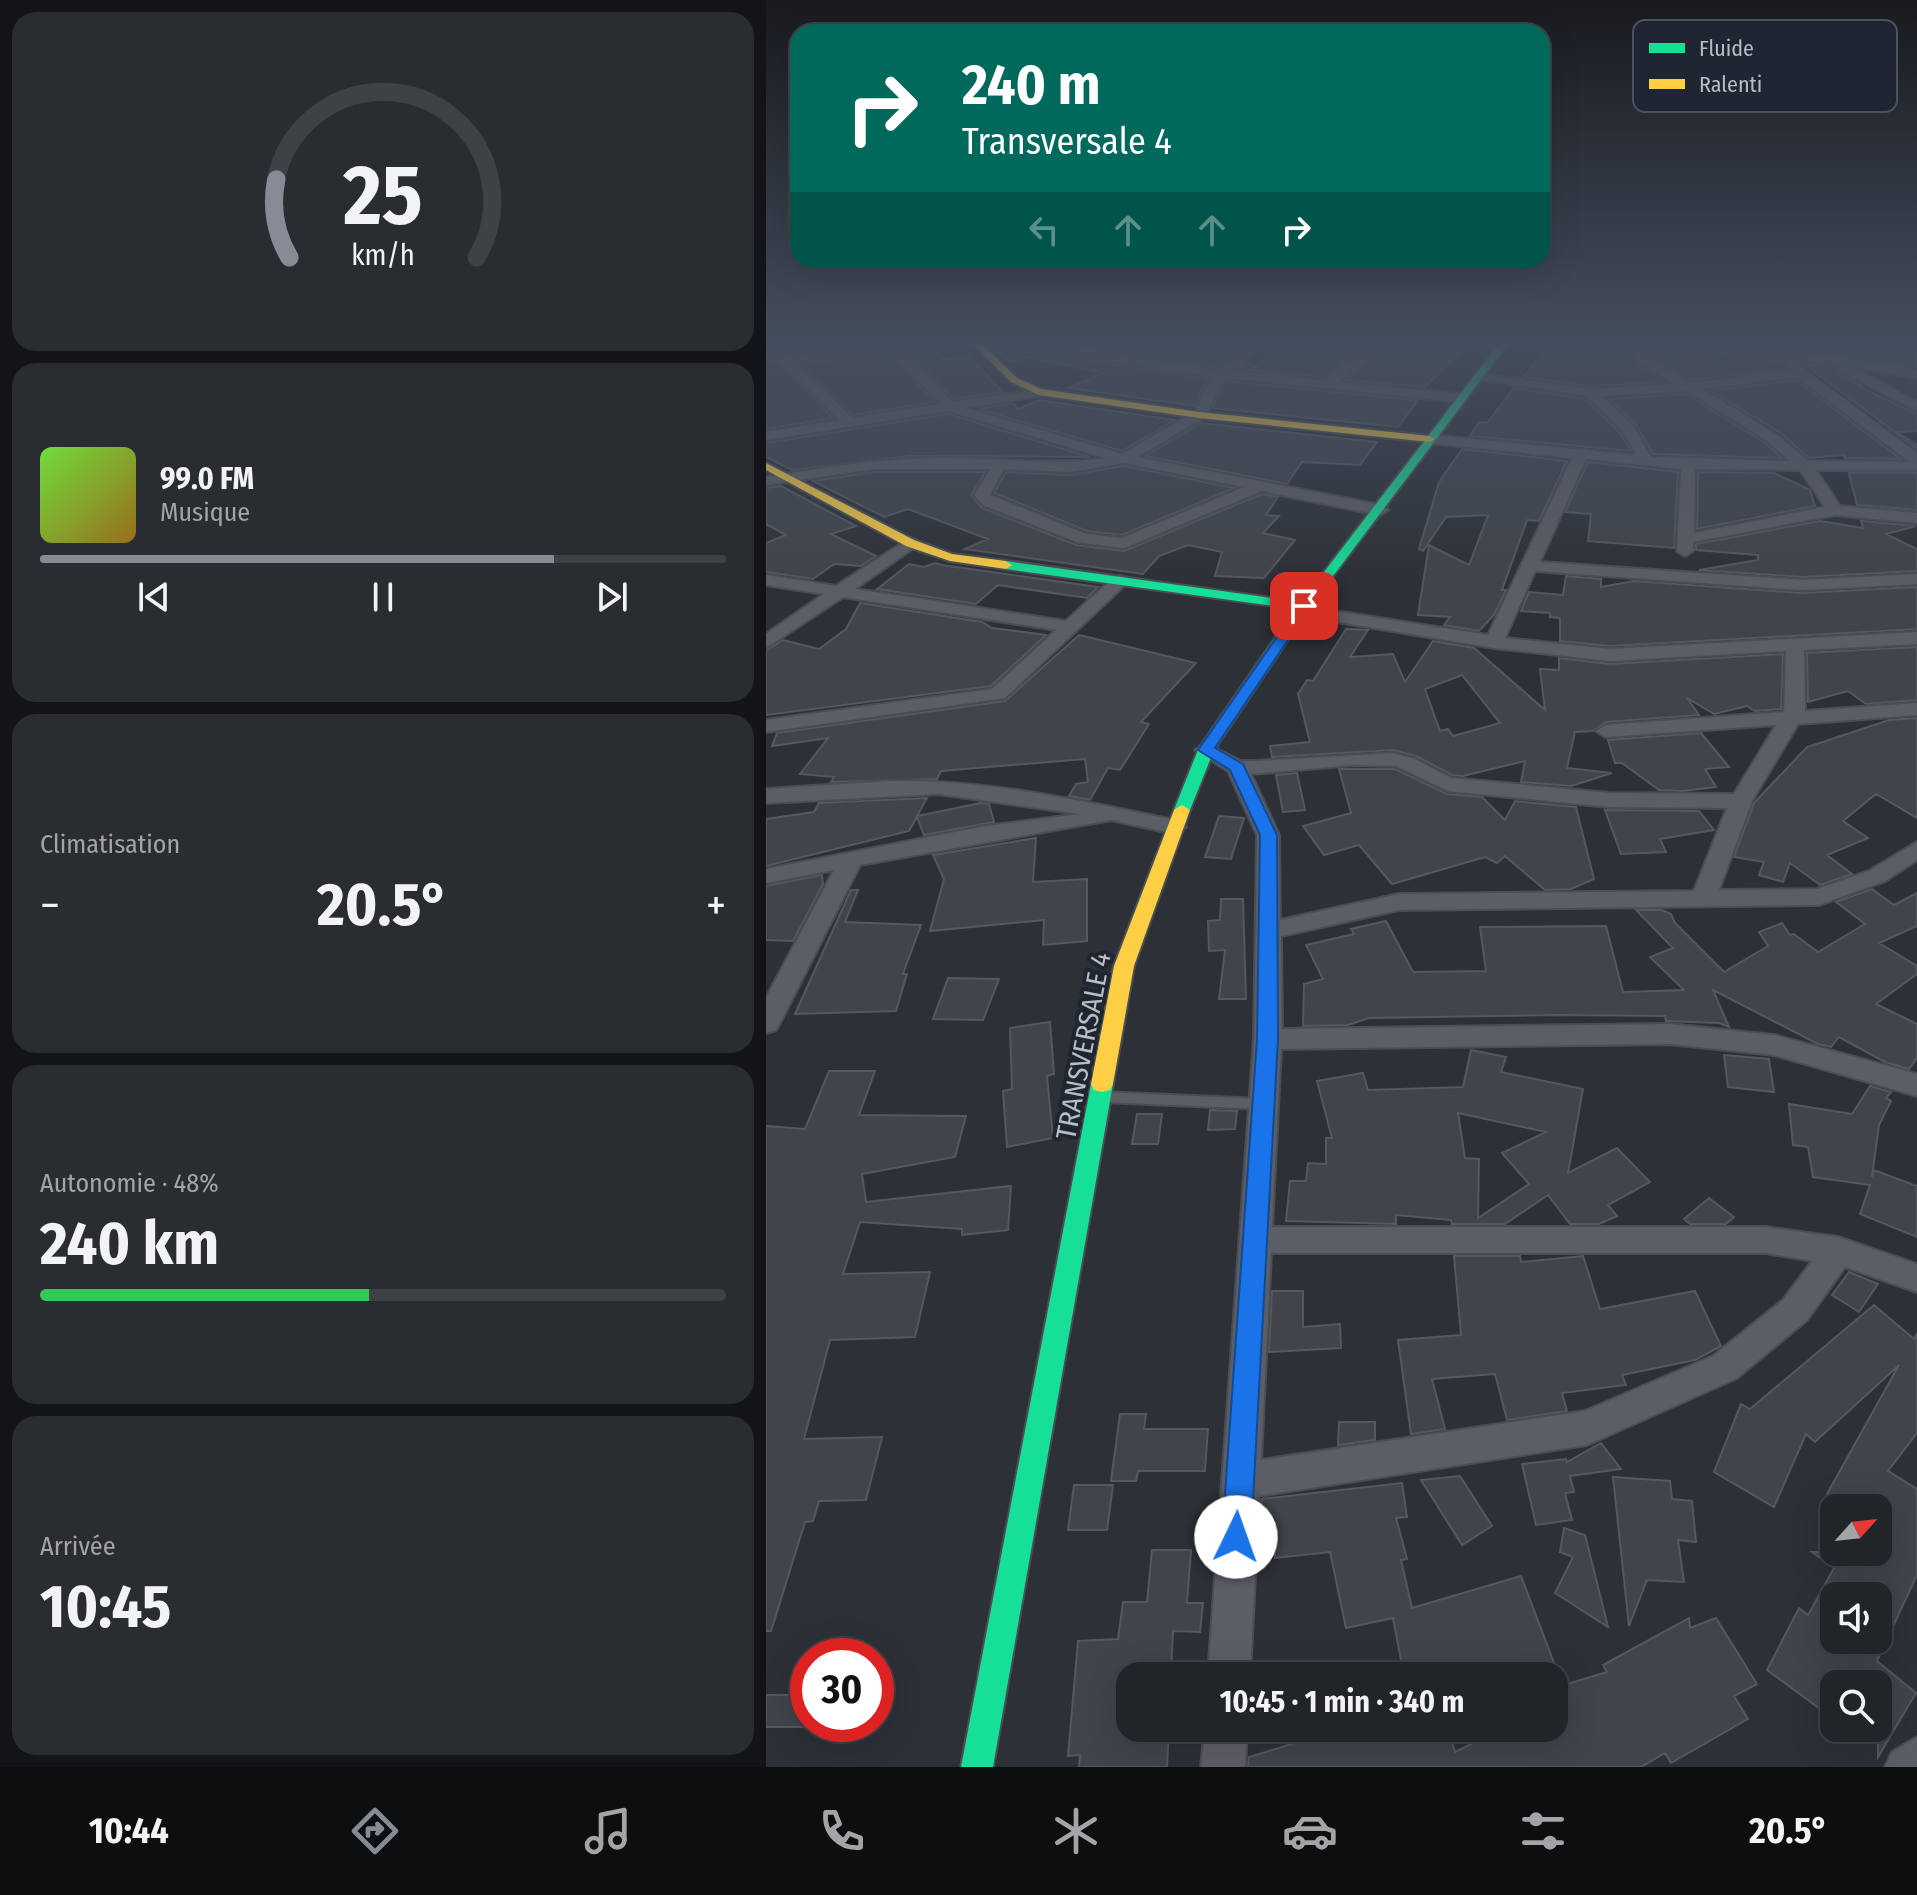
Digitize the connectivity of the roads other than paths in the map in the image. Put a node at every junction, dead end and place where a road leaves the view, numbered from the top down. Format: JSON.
{"nodes":[{"id":1,"x":839,"y":423,"type":"edge"},
{"id":2,"x":1005,"y":423,"type":"edge"},
{"id":3,"x":1185,"y":423,"type":"edge"},
{"id":4,"x":1280,"y":423,"type":"edge"},
{"id":5,"x":1442,"y":423,"type":"edge"},
{"id":6,"x":1622,"y":423,"type":"edge"},
{"id":7,"x":1749,"y":423,"type":"edge"},
{"id":8,"x":1866,"y":423,"type":"edge"},
{"id":9,"x":766,"y":436,"type":"edge"},
{"id":10,"x":1430,"y":439,"type":"junction"},
{"id":11,"x":1580,"y":456,"type":"junction"},
{"id":12,"x":1124,"y":459,"type":"junction"},
{"id":13,"x":1645,"y":459,"type":"junction"},
{"id":14,"x":1917,"y":463,"type":"edge"},
{"id":15,"x":1688,"y":465,"type":"junction"},
{"id":16,"x":766,"y":466,"type":"edge"},
{"id":17,"x":998,"y":467,"type":"junction"},
{"id":18,"x":1807,"y":468,"type":"junction"},
{"id":19,"x":786,"y":476,"type":"junction"},
{"id":20,"x":766,"y":481,"type":"edge"},
{"id":21,"x":1258,"y":487,"type":"junction"},
{"id":22,"x":1380,"y":510,"type":"junction"},
{"id":23,"x":1835,"y":510,"type":"junction"},
{"id":24,"x":1917,"y":518,"type":"edge"},
{"id":25,"x":1686,"y":539,"type":"junction"},
{"id":26,"x":910,"y":543,"type":"junction"},
{"id":27,"x":1528,"y":566,"type":"junction"},
{"id":28,"x":1684,"y":574,"type":"junction"},
{"id":29,"x":1917,"y":579,"type":"edge"},
{"id":30,"x":766,"y":580,"type":"edge"},
{"id":31,"x":1120,"y":581,"type":"junction"},
{"id":32,"x":838,"y":593,"type":"junction"},
{"id":33,"x":1303,"y":609,"type":"junction"},
{"id":34,"x":1070,"y":627,"type":"junction"},
{"id":35,"x":1917,"y":638,"type":"edge"},
{"id":36,"x":766,"y":642,"type":"edge"},
{"id":37,"x":1494,"y":642,"type":"junction"},
{"id":38,"x":1795,"y":644,"type":"junction"},
{"id":39,"x":1917,"y":709,"type":"edge"},
{"id":40,"x":1789,"y":720,"type":"junction"},
{"id":41,"x":766,"y":726,"type":"edge"},
{"id":42,"x":1606,"y":731,"type":"dead end"},
{"id":43,"x":1206,"y":750,"type":"junction"},
{"id":44,"x":1237,"y":767,"type":"junction"},
{"id":45,"x":766,"y":796,"type":"edge"},
{"id":46,"x":1741,"y":801,"type":"junction"},
{"id":47,"x":1119,"y":816,"type":"junction"},
{"id":48,"x":1175,"y":827,"type":"junction"},
{"id":49,"x":1917,"y":849,"type":"edge"},
{"id":50,"x":851,"y":860,"type":"junction"},
{"id":51,"x":766,"y":876,"type":"edge"},
{"id":52,"x":1703,"y":900,"type":"junction"},
{"id":53,"x":1268,"y":931,"type":"junction"},
{"id":54,"x":766,"y":1023,"type":"edge"},
{"id":55,"x":1268,"y":1039,"type":"junction"},
{"id":56,"x":1917,"y":1085,"type":"edge"},
{"id":57,"x":1100,"y":1097,"type":"junction"},
{"id":58,"x":1262,"y":1104,"type":"junction"},
{"id":59,"x":1253,"y":1240,"type":"junction"},
{"id":60,"x":1838,"y":1251,"type":"junction"},
{"id":61,"x":1917,"y":1278,"type":"edge"},
{"id":62,"x":1240,"y":1481,"type":"junction"},
{"id":63,"x":1230,"y":1662,"type":"edge"},
{"id":64,"x":1225,"y":1742,"type":"edge"},
{"id":65,"x":1917,"y":1759,"type":"edge"},
{"id":66,"x":977,"y":1767,"type":"edge"},
{"id":67,"x":1223,"y":1767,"type":"edge"},
{"id":68,"x":1907,"y":1767,"type":"edge"}],
"edges":[{"from":1,"to":9,"type":"street"},
{"from":2,"to":12,"type":"street"},
{"from":3,"to":12,"type":"street"},
{"from":4,"to":10,"type":"main road"},
{"from":5,"to":10,"type":"main road","name":"TRANSVERSALE 4"},
{"from":6,"to":13,"type":"street"},
{"from":7,"to":18,"type":"street"},
{"from":8,"to":14,"type":"street"},
{"from":10,"to":11,"type":"street"},
{"from":10,"to":22,"type":"main road","name":"TRANSVERSALE 4"},
{"from":11,"to":13,"type":"street"},
{"from":11,"to":27,"type":"street"},
{"from":12,"to":17,"type":"street"},
{"from":12,"to":21,"type":"street"},
{"from":13,"to":15,"type":"street"},
{"from":14,"to":18,"type":"street"},
{"from":15,"to":18,"type":"street"},
{"from":15,"to":25,"type":"street"},
{"from":16,"to":19,"type":"main road"},
{"from":17,"to":19,"type":"street"},
{"from":17,"to":21,"type":"street"},
{"from":18,"to":23,"type":"street"},
{"from":19,"to":20,"type":"street"},
{"from":19,"to":26,"type":"main road"},
{"from":21,"to":22,"type":"street"},
{"from":22,"to":33,"type":"main road","name":"TRANSVERSALE 4"},
{"from":23,"to":24,"type":"street"},
{"from":23,"to":25,"type":"street"},
{"from":25,"to":28,"type":"street"},
{"from":26,"to":31,"type":"main road"},
{"from":26,"to":32,"type":"street"},
{"from":27,"to":28,"type":"street"},
{"from":27,"to":37,"type":"street"},
{"from":28,"to":29,"type":"street"},
{"from":30,"to":32,"type":"street"},
{"from":31,"to":33,"type":"main road"},
{"from":31,"to":34,"type":"street"},
{"from":32,"to":34,"type":"street"},
{"from":32,"to":36,"type":"street"},
{"from":33,"to":37,"type":"street"},
{"from":33,"to":43,"type":"main road","name":"TRANSVERSALE 4"},
{"from":34,"to":41,"type":"street"},
{"from":35,"to":38,"type":"street"},
{"from":37,"to":38,"type":"street"},
{"from":38,"to":40,"type":"street"},
{"from":39,"to":40,"type":"street"},
{"from":40,"to":42,"type":"street"},
{"from":40,"to":46,"type":"street"},
{"from":43,"to":44,"type":"street"},
{"from":43,"to":48,"type":"main road","name":"TRANSVERSALE 4"},
{"from":44,"to":46,"type":"street"},
{"from":44,"to":53,"type":"street"},
{"from":45,"to":47,"type":"street"},
{"from":46,"to":52,"type":"street"},
{"from":47,"to":48,"type":"street"},
{"from":47,"to":50,"type":"street"},
{"from":48,"to":57,"type":"main road","name":"TRANSVERSALE 4"},
{"from":49,"to":52,"type":"street"},
{"from":50,"to":51,"type":"street"},
{"from":50,"to":54,"type":"street"},
{"from":52,"to":53,"type":"street"},
{"from":53,"to":55,"type":"street"},
{"from":55,"to":56,"type":"street"},
{"from":55,"to":58,"type":"street"},
{"from":57,"to":58,"type":"lane"},
{"from":57,"to":66,"type":"main road","name":"TRANSVERSALE 4"},
{"from":58,"to":59,"type":"street"},
{"from":59,"to":60,"type":"street"},
{"from":59,"to":62,"type":"street"},
{"from":60,"to":61,"type":"street"},
{"from":60,"to":62,"type":"street"},
{"from":62,"to":63,"type":"street"},
{"from":64,"to":67,"type":"street"},
{"from":65,"to":68,"type":"street"}]}
